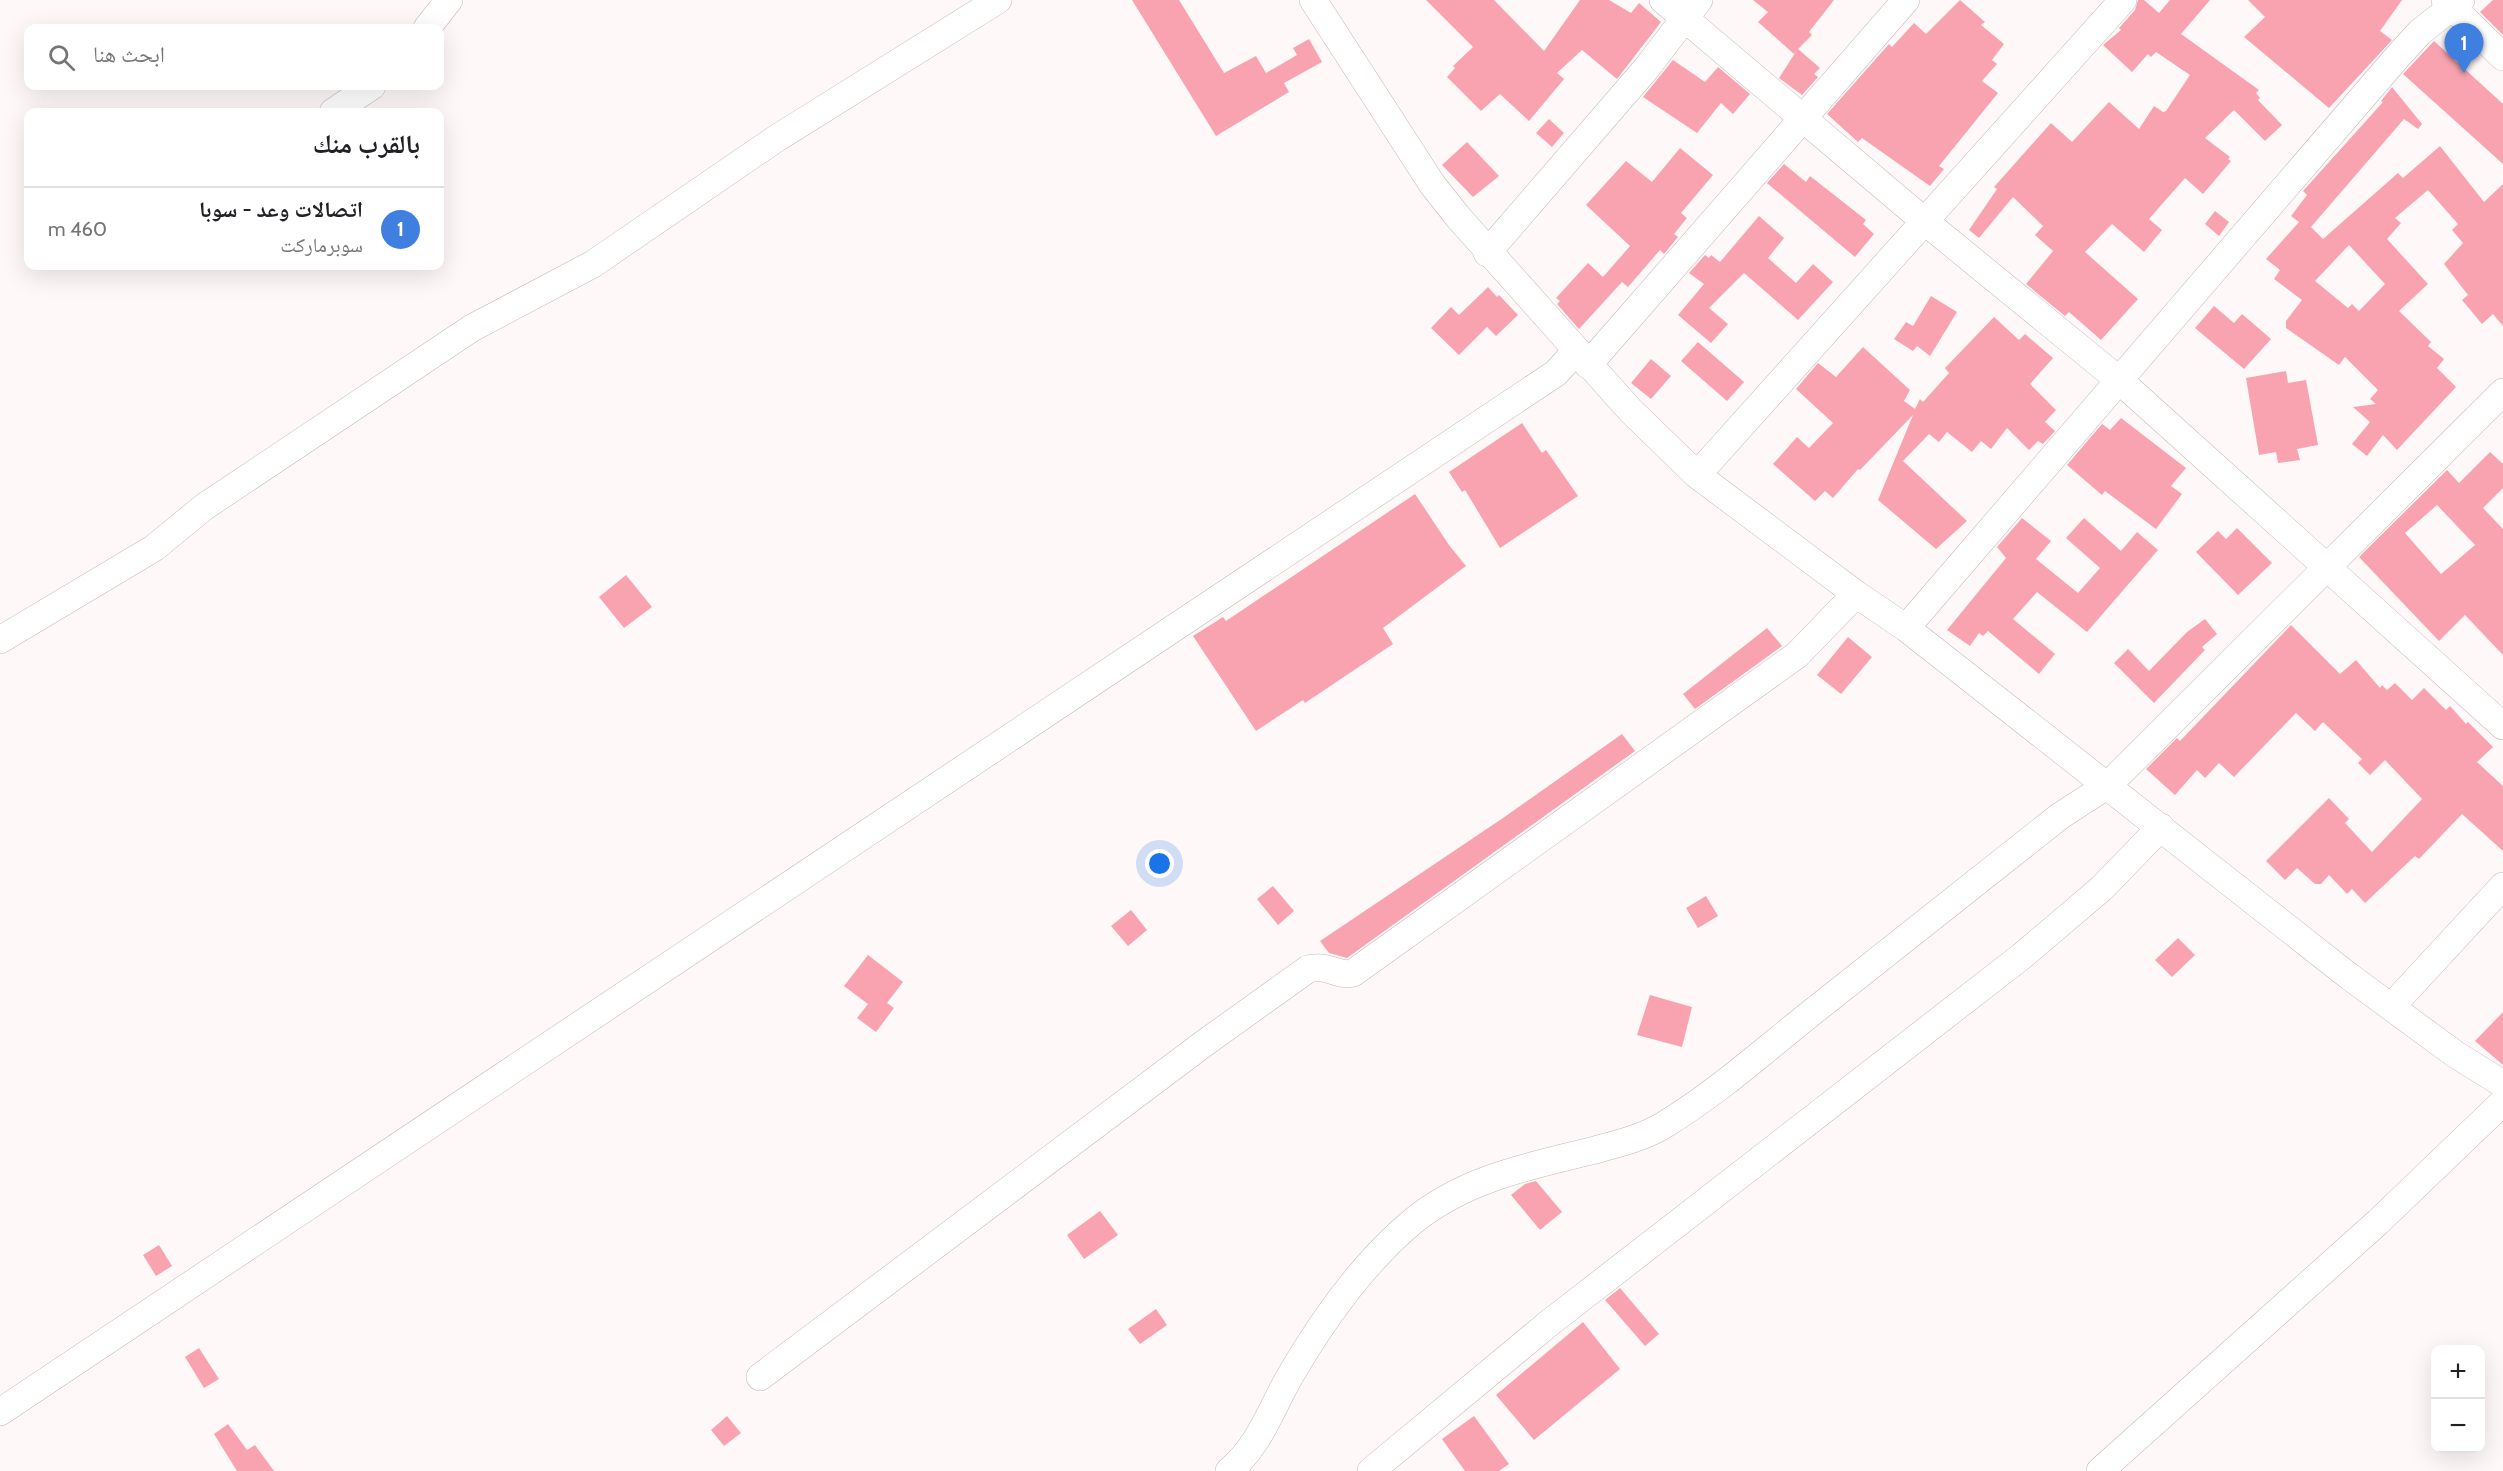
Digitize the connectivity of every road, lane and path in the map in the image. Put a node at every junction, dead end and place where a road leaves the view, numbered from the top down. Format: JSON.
{"nodes":[{"id":1,"x":449,"y":0,"type":"edge"},
{"id":2,"x":998,"y":0,"type":"edge"},
{"id":3,"x":1313,"y":0,"type":"edge"},
{"id":4,"x":1664,"y":0,"type":"edge"},
{"id":5,"x":1906,"y":0,"type":"edge"},
{"id":6,"x":2123,"y":0,"type":"edge"},
{"id":7,"x":2453,"y":2,"type":"edge"},
{"id":8,"x":1691,"y":9,"type":"edge"},
{"id":9,"x":430,"y":24,"type":"edge"},
{"id":10,"x":2503,"y":57,"type":"edge"},
{"id":11,"x":366,"y":90,"type":"edge"},
{"id":12,"x":339,"y":108,"type":"edge"},
{"id":13,"x":1803,"y":118,"type":"junction"},
{"id":14,"x":1923,"y":220,"type":"junction"},
{"id":15,"x":1487,"y":252,"type":"junction"},
{"id":16,"x":1582,"y":358,"type":"junction"},
{"id":17,"x":2119,"y":380,"type":"junction"},
{"id":18,"x":2503,"y":392,"type":"edge"},
{"id":19,"x":1697,"y":475,"type":"junction"},
{"id":20,"x":2325,"y":567,"type":"junction"},
{"id":21,"x":1856,"y":594,"type":"junction"},
{"id":22,"x":1906,"y":628,"type":"junction"},
{"id":23,"x":0,"y":640,"type":"edge"},
{"id":24,"x":2503,"y":726,"type":"edge"},
{"id":25,"x":2108,"y":785,"type":"junction"},
{"id":26,"x":2161,"y":827,"type":"junction"},
{"id":27,"x":2503,"y":886,"type":"edge"},
{"id":28,"x":2391,"y":1007,"type":"junction"},
{"id":29,"x":2503,"y":1084,"type":"edge"},
{"id":30,"x":2503,"y":1102,"type":"edge"},
{"id":31,"x":760,"y":1377,"type":"dead end"},
{"id":32,"x":0,"y":1412,"type":"edge"},
{"id":33,"x":1229,"y":1471,"type":"edge"},
{"id":34,"x":1371,"y":1471,"type":"edge"},
{"id":35,"x":2100,"y":1471,"type":"edge"}],
"edges":[{"from":1,"to":9,"type":"street"},
{"from":2,"to":23,"type":"street"},
{"from":3,"to":15,"type":"street"},
{"from":4,"to":8,"type":"street"},
{"from":5,"to":13,"type":"street"},
{"from":6,"to":14,"type":"street"},
{"from":7,"to":10,"type":"street"},
{"from":7,"to":17,"type":"street"},
{"from":8,"to":13,"type":"street"},
{"from":8,"to":15,"type":"street"},
{"from":11,"to":12,"type":"street"},
{"from":13,"to":14,"type":"street"},
{"from":13,"to":16,"type":"street"},
{"from":14,"to":17,"type":"street"},
{"from":14,"to":19,"type":"street"},
{"from":15,"to":16,"type":"street"},
{"from":16,"to":19,"type":"street"},
{"from":16,"to":32,"type":"street"},
{"from":17,"to":20,"type":"street"},
{"from":17,"to":22,"type":"street"},
{"from":18,"to":20,"type":"street"},
{"from":19,"to":21,"type":"street"},
{"from":20,"to":24,"type":"street"},
{"from":20,"to":25,"type":"street"},
{"from":21,"to":22,"type":"street"},
{"from":21,"to":31,"type":"street"},
{"from":22,"to":25,"type":"street"},
{"from":25,"to":26,"type":"street"},
{"from":25,"to":33,"type":"street"},
{"from":26,"to":28,"type":"street"},
{"from":26,"to":34,"type":"street"},
{"from":27,"to":28,"type":"street"},
{"from":28,"to":29,"type":"street"},
{"from":30,"to":35,"type":"street"}]}
